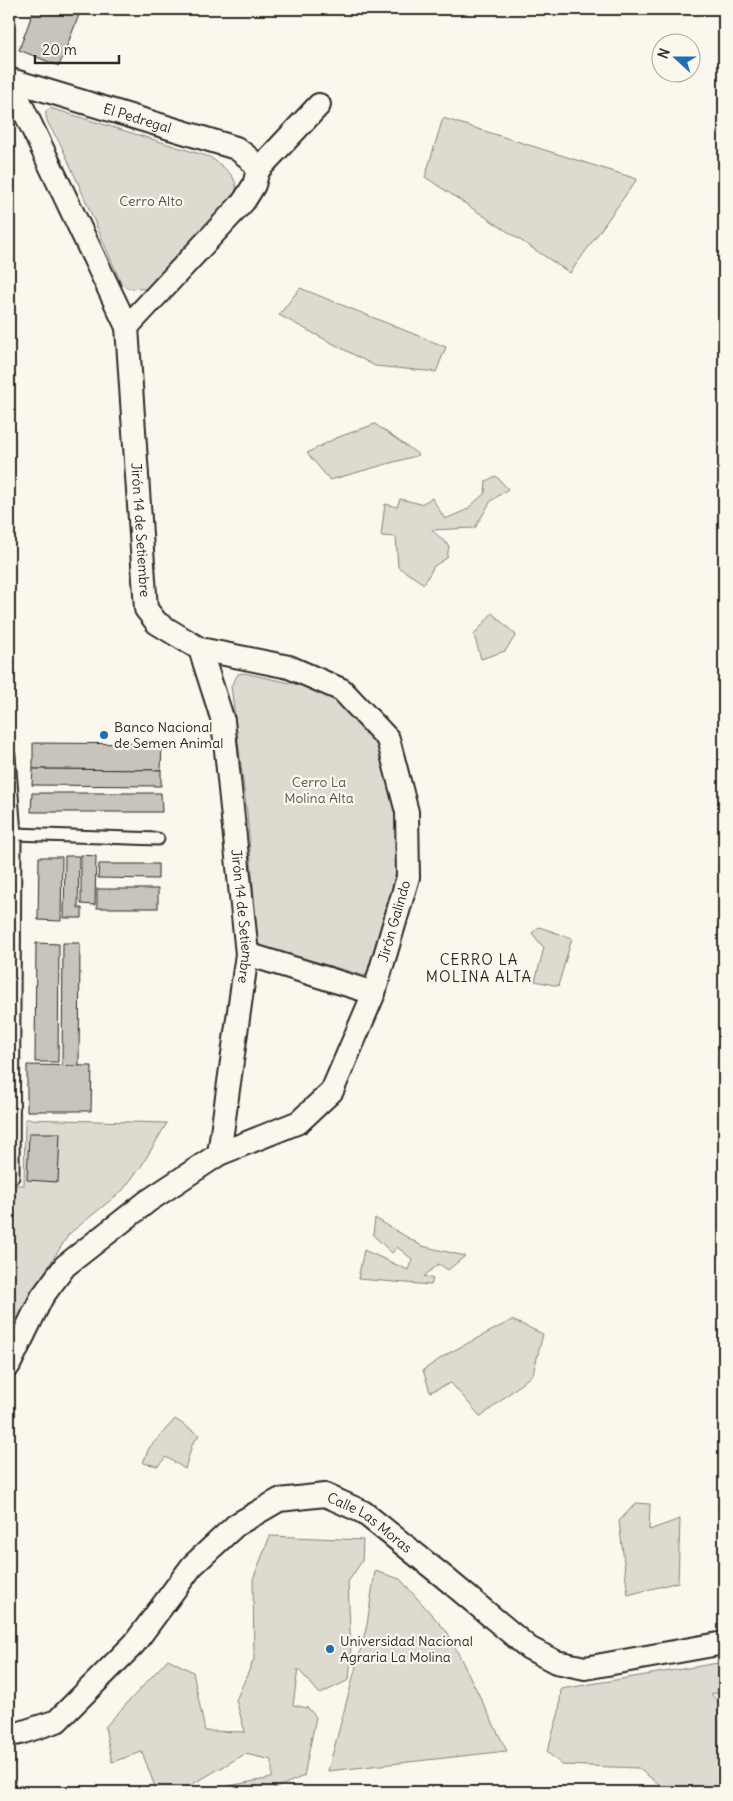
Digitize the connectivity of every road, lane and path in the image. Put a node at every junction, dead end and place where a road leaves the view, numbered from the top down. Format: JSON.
{"nodes":[{"id":1,"x":10,"y":79,"type":"edge"},
{"id":2,"x":319,"y":105,"type":"dead end"},
{"id":3,"x":258,"y":170,"type":"junction"},
{"id":4,"x":127,"y":327,"type":"junction"},
{"id":5,"x":200,"y":649,"type":"junction"},
{"id":6,"x":9,"y":756,"type":"edge"},
{"id":7,"x":15,"y":834,"type":"junction"},
{"id":8,"x":158,"y":839,"type":"dead end"},
{"id":9,"x":247,"y":954,"type":"junction"},
{"id":10,"x":374,"y":993,"type":"junction"},
{"id":11,"x":219,"y":1154,"type":"junction"},
{"id":12,"x":13,"y":1177,"type":"dead end"},
{"id":13,"x":9,"y":1365,"type":"edge"},
{"id":14,"x":724,"y":1643,"type":"edge"},
{"id":15,"x":9,"y":1735,"type":"edge"}],
"edges":[{"from":1,"to":3,"type":"street","name":"El Pedregal"},
{"from":1,"to":4,"type":"street","name":"Jirón 14 de Setiembre"},
{"from":2,"to":3,"type":"street"},
{"from":3,"to":4,"type":"street"},
{"from":4,"to":5,"type":"street","name":"Jirón 14 de Setiembre"},
{"from":5,"to":9,"type":"street","name":"Jirón 14 de Setiembre"},
{"from":5,"to":10,"type":"street","name":"Jirón Galindo"},
{"from":6,"to":7,"type":"lane"},
{"from":7,"to":8,"type":"lane"},
{"from":7,"to":12,"type":"lane"},
{"from":9,"to":10,"type":"street"},
{"from":9,"to":11,"type":"street","name":"Jirón 14 de Setiembre"},
{"from":10,"to":11,"type":"street","name":"Jirón Galindo"},
{"from":11,"to":13,"type":"street"},
{"from":14,"to":15,"type":"street","name":"Calle Las Moras"}]}
